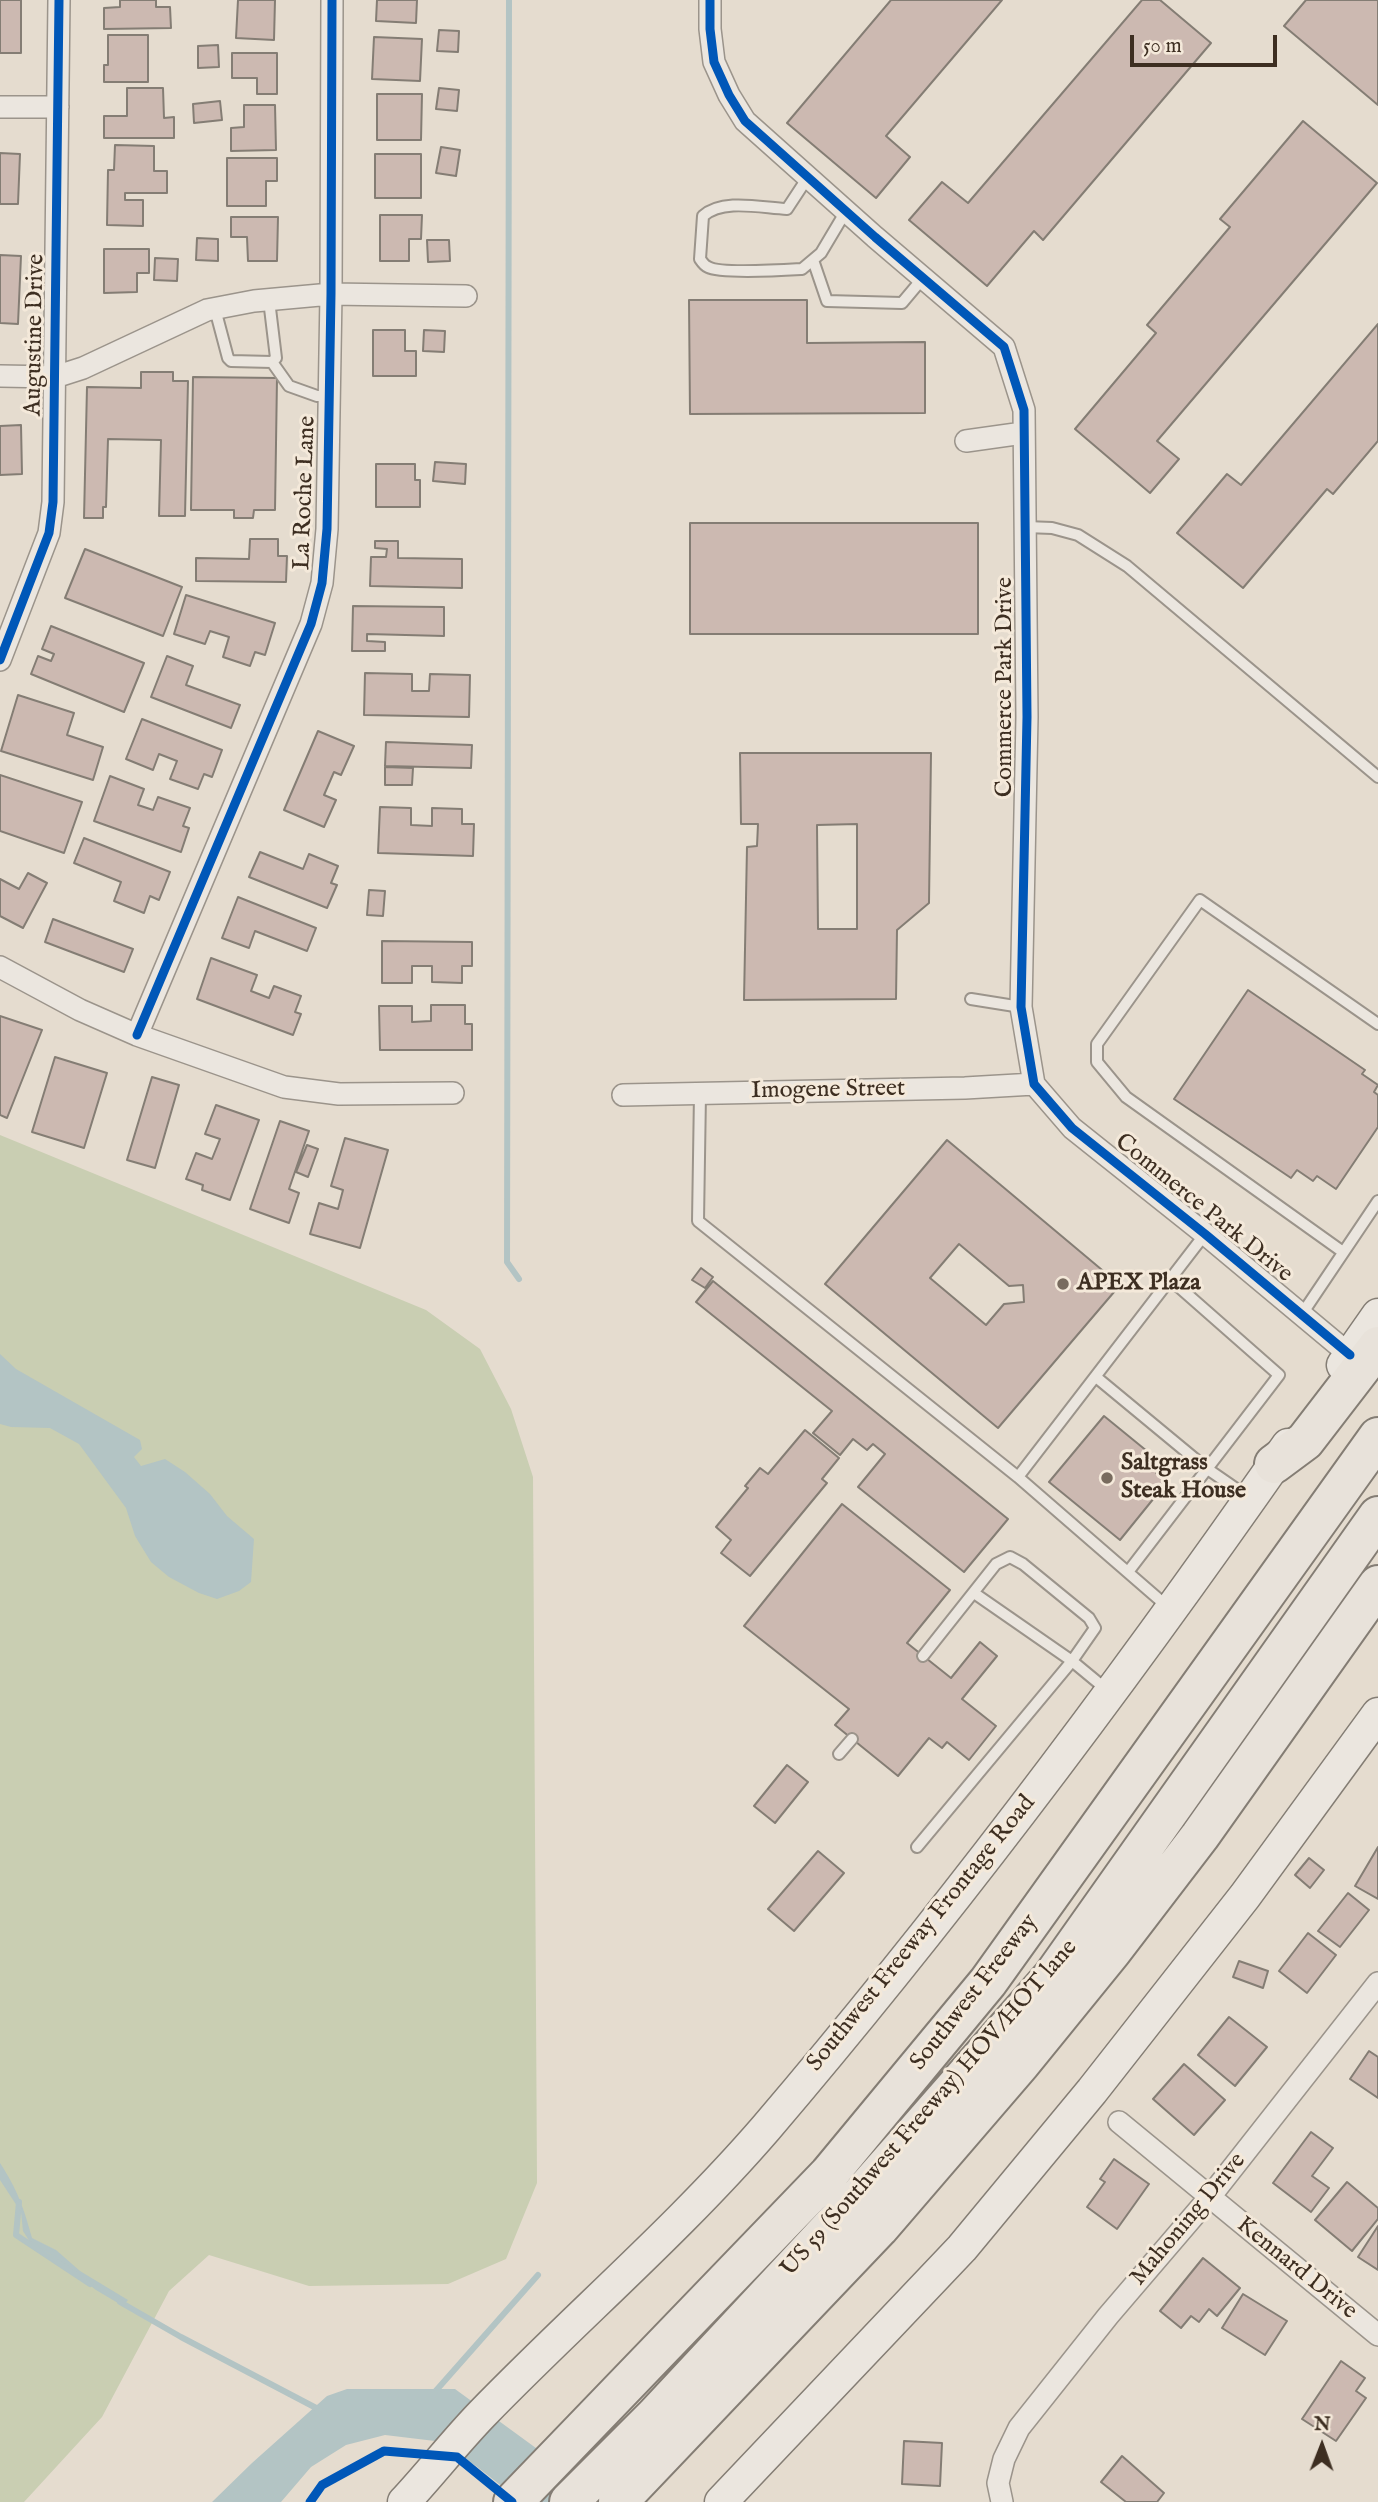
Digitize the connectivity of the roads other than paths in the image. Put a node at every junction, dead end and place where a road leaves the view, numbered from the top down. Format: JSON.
{"nodes":[{"id":1,"x":59,"y":0,"type":"edge"},
{"id":2,"x":332,"y":0,"type":"edge"},
{"id":3,"x":710,"y":0,"type":"edge"},
{"id":4,"x":0,"y":107,"type":"edge"},
{"id":5,"x":58,"y":107,"type":"junction"},
{"id":6,"x":808,"y":177,"type":"junction"},
{"id":7,"x":846,"y":211,"type":"junction"},
{"id":8,"x":813,"y":260,"type":"junction"},
{"id":9,"x":923,"y":278,"type":"junction"},
{"id":10,"x":331,"y":294,"type":"junction"},
{"id":11,"x":466,"y":296,"type":"dead end"},
{"id":12,"x":269,"y":300,"type":"junction"},
{"id":13,"x":215,"y":309,"type":"junction"},
{"id":14,"x":272,"y":362,"type":"junction"},
{"id":15,"x":0,"y":376,"type":"edge"},
{"id":16,"x":55,"y":377,"type":"junction"},
{"id":17,"x":329,"y":396,"type":"junction"},
{"id":18,"x":1024,"y":433,"type":"junction"},
{"id":19,"x":966,"y":441,"type":"dead end"},
{"id":20,"x":1026,"y":527,"type":"junction"},
{"id":21,"x":0,"y":660,"type":"edge"},
{"id":22,"x":1378,"y":777,"type":"edge"},
{"id":23,"x":0,"y":967,"type":"edge"},
{"id":24,"x":971,"y":999,"type":"dead end"},
{"id":25,"x":1021,"y":1007,"type":"junction"},
{"id":26,"x":1378,"y":1024,"type":"edge"},
{"id":27,"x":137,"y":1035,"type":"junction"},
{"id":28,"x":1034,"y":1084,"type":"junction"},
{"id":29,"x":453,"y":1093,"type":"dead end"},
{"id":30,"x":700,"y":1094,"type":"junction"},
{"id":31,"x":623,"y":1095,"type":"dead end"},
{"id":32,"x":1378,"y":1201,"type":"edge"},
{"id":33,"x":1205,"y":1234,"type":"junction"},
{"id":34,"x":1343,"y":1252,"type":"junction"},
{"id":35,"x":1171,"y":1280,"type":"junction"},
{"id":36,"x":1301,"y":1314,"type":"junction"},
{"id":37,"x":1378,"y":1315,"type":"edge"},
{"id":38,"x":1364,"y":1350,"type":"edge"},
{"id":39,"x":1096,"y":1377,"type":"junction"},
{"id":40,"x":1378,"y":1437,"type":"edge"},
{"id":41,"x":1274,"y":1464,"type":"joint"},
{"id":42,"x":1206,"y":1468,"type":"junction"},
{"id":43,"x":1018,"y":1477,"type":"junction"},
{"id":44,"x":1251,"y":1500,"type":"junction"},
{"id":45,"x":1378,"y":1516,"type":"edge"},
{"id":46,"x":1128,"y":1572,"type":"junction"},
{"id":47,"x":1378,"y":1585,"type":"edge"},
{"id":48,"x":974,"y":1592,"type":"junction"},
{"id":49,"x":1171,"y":1610,"type":"junction"},
{"id":50,"x":923,"y":1656,"type":"dead end"},
{"id":51,"x":1072,"y":1661,"type":"junction"},
{"id":52,"x":1111,"y":1693,"type":"junction"},
{"id":53,"x":1378,"y":1714,"type":"edge"},
{"id":54,"x":852,"y":1739,"type":"dead end"},
{"id":55,"x":839,"y":1754,"type":"dead end"},
{"id":56,"x":917,"y":1847,"type":"dead end"},
{"id":57,"x":1377,"y":1988,"type":"edge"},
{"id":58,"x":1119,"y":2122,"type":"dead end"},
{"id":59,"x":1209,"y":2198,"type":"junction"},
{"id":60,"x":1378,"y":2335,"type":"edge"},
{"id":61,"x":729,"y":2493,"type":"edge"},
{"id":62,"x":408,"y":2498,"type":"edge"},
{"id":63,"x":513,"y":2502,"type":"edge"},
{"id":64,"x":569,"y":2502,"type":"edge"},
{"id":65,"x":618,"y":2502,"type":"edge"},
{"id":66,"x":1002,"y":2502,"type":"edge"}],
"edges":[{"from":1,"to":5,"type":"street","name":"Augustine Drive"},
{"from":2,"to":10,"type":"street","name":"La Roche Lane"},
{"from":3,"to":6,"type":"street","name":"Commerce Park Drive"},
{"from":4,"to":5,"type":"street"},
{"from":5,"to":16,"type":"street","name":"Augustine Drive"},
{"from":6,"to":7,"type":"street","name":"Commerce Park Drive"},
{"from":6,"to":8,"type":"lane"},
{"from":7,"to":8,"type":"lane"},
{"from":7,"to":9,"type":"street","name":"Commerce Park Drive"},
{"from":8,"to":9,"type":"lane"},
{"from":9,"to":18,"type":"street","name":"Commerce Park Drive"},
{"from":10,"to":11,"type":"street"},
{"from":10,"to":12,"type":"street"},
{"from":10,"to":17,"type":"street","name":"La Roche Lane"},
{"from":12,"to":13,"type":"street"},
{"from":12,"to":14,"type":"lane"},
{"from":13,"to":14,"type":"lane"},
{"from":13,"to":16,"type":"street"},
{"from":14,"to":17,"type":"lane"},
{"from":15,"to":16,"type":"street"},
{"from":16,"to":21,"type":"street","name":"Augustine Drive"},
{"from":17,"to":27,"type":"street","name":"La Roche Lane"},
{"from":18,"to":19,"type":"street"},
{"from":18,"to":20,"type":"street","name":"Commerce Park Drive"},
{"from":20,"to":22,"type":"lane"},
{"from":20,"to":25,"type":"street","name":"Commerce Park Drive"},
{"from":23,"to":27,"type":"street"},
{"from":24,"to":25,"type":"lane"},
{"from":25,"to":28,"type":"street","name":"Commerce Park Drive"},
{"from":26,"to":34,"type":"lane"},
{"from":27,"to":29,"type":"street"},
{"from":28,"to":30,"type":"street","name":"Imogene Street"},
{"from":28,"to":33,"type":"street","name":"Commerce Park Drive"},
{"from":30,"to":31,"type":"street","name":"Imogene Street"},
{"from":30,"to":43,"type":"lane"},
{"from":32,"to":34,"type":"lane"},
{"from":33,"to":35,"type":"lane"},
{"from":33,"to":36,"type":"street","name":"Commerce Park Drive"},
{"from":34,"to":36,"type":"lane"},
{"from":35,"to":39,"type":"lane"},
{"from":35,"to":42,"type":"lane"},
{"from":36,"to":38,"type":"street","name":"Commerce Park Drive"},
{"from":37,"to":38,"type":"main road"},
{"from":38,"to":41,"type":"highway"},
{"from":39,"to":42,"type":"lane"},
{"from":39,"to":43,"type":"lane"},
{"from":40,"to":63,"type":"highway","name":"Southwest Freeway"},
{"from":41,"to":44,"type":"main road","name":"Southwest Freeway Frontage Road"},
{"from":42,"to":44,"type":"lane"},
{"from":42,"to":46,"type":"lane"},
{"from":43,"to":46,"type":"lane"},
{"from":44,"to":49,"type":"main road","name":"Southwest Freeway Frontage Road"},
{"from":45,"to":64,"type":"highway","name":"US 59 (Southwest Freeway) HOV/HOT lane"},
{"from":46,"to":49,"type":"lane"},
{"from":47,"to":65,"type":"highway"},
{"from":48,"to":50,"type":"lane"},
{"from":48,"to":51,"type":"lane"},
{"from":48,"to":51,"type":"lane"},
{"from":49,"to":52,"type":"main road","name":"Southwest Freeway Frontage Road"},
{"from":51,"to":52,"type":"lane"},
{"from":51,"to":56,"type":"lane"},
{"from":52,"to":62,"type":"main road","name":"Southwest Freeway Frontage Road"},
{"from":53,"to":61,"type":"main road"},
{"from":54,"to":55,"type":"lane"},
{"from":57,"to":59,"type":"street","name":"Mahoning Drive"},
{"from":58,"to":59,"type":"street","name":"Kennard Drive"},
{"from":59,"to":60,"type":"street","name":"Kennard Drive"},
{"from":59,"to":66,"type":"street","name":"Mahoning Drive"}]}
